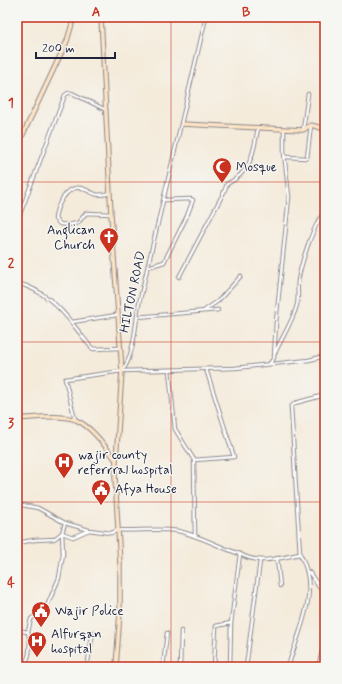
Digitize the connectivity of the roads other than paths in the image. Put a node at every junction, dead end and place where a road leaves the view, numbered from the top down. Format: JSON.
{"nodes":[{"id":1,"x":74,"y":17,"type":"edge"},
{"id":2,"x":101,"y":17,"type":"edge"},
{"id":3,"x":206,"y":17,"type":"edge"},
{"id":4,"x":308,"y":94,"type":"dead end"},
{"id":5,"x":106,"y":110,"type":"junction"},
{"id":6,"x":182,"y":124,"type":"junction"},
{"id":7,"x":311,"y":125,"type":"junction"},
{"id":8,"x":258,"y":128,"type":"junction"},
{"id":9,"x":284,"y":128,"type":"junction"},
{"id":10,"x":325,"y":129,"type":"edge"},
{"id":11,"x":303,"y":130,"type":"junction"},
{"id":12,"x":17,"y":147,"type":"edge"},
{"id":13,"x":285,"y":157,"type":"junction"},
{"id":14,"x":110,"y":193,"type":"junction"},
{"id":15,"x":164,"y":200,"type":"junction"},
{"id":16,"x":325,"y":212,"type":"edge"},
{"id":17,"x":111,"y":214,"type":"junction"},
{"id":18,"x":17,"y":222,"type":"edge"},
{"id":19,"x":148,"y":267,"type":"junction"},
{"id":20,"x":241,"y":276,"type":"dead end"},
{"id":21,"x":179,"y":277,"type":"dead end"},
{"id":22,"x":17,"y":283,"type":"edge"},
{"id":23,"x":218,"y":310,"type":"dead end"},
{"id":24,"x":200,"y":311,"type":"junction"},
{"id":25,"x":118,"y":315,"type":"junction"},
{"id":26,"x":137,"y":317,"type":"junction"},
{"id":27,"x":71,"y":322,"type":"junction"},
{"id":28,"x":120,"y":348,"type":"junction"},
{"id":29,"x":325,"y":356,"type":"edge"},
{"id":30,"x":274,"y":358,"type":"junction"},
{"id":31,"x":270,"y":363,"type":"junction"},
{"id":32,"x":206,"y":369,"type":"junction"},
{"id":33,"x":169,"y":370,"type":"junction"},
{"id":34,"x":122,"y":371,"type":"junction"},
{"id":35,"x":325,"y":395,"type":"edge"},
{"id":36,"x":17,"y":419,"type":"edge"},
{"id":37,"x":75,"y":420,"type":"junction"},
{"id":38,"x":115,"y":459,"type":"junction"},
{"id":39,"x":194,"y":460,"type":"junction"},
{"id":40,"x":17,"y":504,"type":"edge"},
{"id":41,"x":65,"y":523,"type":"junction"},
{"id":42,"x":89,"y":530,"type":"junction"},
{"id":43,"x":118,"y":530,"type":"junction"},
{"id":44,"x":62,"y":533,"type":"junction"},
{"id":45,"x":195,"y":536,"type":"junction"},
{"id":46,"x":17,"y":543,"type":"edge"},
{"id":47,"x":240,"y":554,"type":"junction"},
{"id":48,"x":300,"y":554,"type":"junction"},
{"id":49,"x":277,"y":558,"type":"junction"},
{"id":50,"x":260,"y":560,"type":"junction"},
{"id":51,"x":309,"y":572,"type":"junction"},
{"id":52,"x":280,"y":586,"type":"dead end"},
{"id":53,"x":325,"y":604,"type":"edge"},
{"id":54,"x":231,"y":624,"type":"junction"},
{"id":55,"x":325,"y":626,"type":"edge"},
{"id":56,"x":17,"y":630,"type":"edge"},
{"id":57,"x":180,"y":631,"type":"dead end"},
{"id":58,"x":28,"y":632,"type":"junction"},
{"id":59,"x":93,"y":632,"type":"dead end"},
{"id":60,"x":167,"y":633,"type":"dead end"},
{"id":61,"x":17,"y":664,"type":"edge"},
{"id":62,"x":26,"y":667,"type":"edge"},
{"id":63,"x":87,"y":667,"type":"edge"},
{"id":64,"x":116,"y":667,"type":"edge"},
{"id":65,"x":163,"y":667,"type":"edge"},
{"id":66,"x":180,"y":667,"type":"edge"},
{"id":67,"x":214,"y":667,"type":"edge"},
{"id":68,"x":230,"y":667,"type":"edge"},
{"id":69,"x":246,"y":667,"type":"edge"},
{"id":70,"x":288,"y":667,"type":"edge"},
{"id":71,"x":318,"y":667,"type":"edge"}],
"edges":[{"from":1,"to":12,"type":"street"},
{"from":2,"to":5,"type":"street"},
{"from":3,"to":6,"type":"street","name":"HILTON ROAD"},
{"from":4,"to":11,"type":"street"},
{"from":5,"to":14,"type":"street"},
{"from":5,"to":18,"type":"street"},
{"from":6,"to":8,"type":"street"},
{"from":6,"to":15,"type":"street","name":"HILTON ROAD"},
{"from":7,"to":10,"type":"street"},
{"from":7,"to":11,"type":"street"},
{"from":7,"to":13,"type":"street"},
{"from":8,"to":9,"type":"street"},
{"from":8,"to":21,"type":"street"},
{"from":9,"to":11,"type":"street"},
{"from":9,"to":13,"type":"street"},
{"from":13,"to":30,"type":"street"},
{"from":14,"to":17,"type":"street"},
{"from":14,"to":17,"type":"street"},
{"from":15,"to":19,"type":"street","name":"HILTON ROAD"},
{"from":15,"to":19,"type":"street"},
{"from":16,"to":30,"type":"street"},
{"from":17,"to":25,"type":"street"},
{"from":19,"to":26,"type":"street","name":"HILTON ROAD"},
{"from":20,"to":24,"type":"street"},
{"from":22,"to":27,"type":"street"},
{"from":23,"to":24,"type":"street"},
{"from":24,"to":26,"type":"street"},
{"from":25,"to":27,"type":"street"},
{"from":25,"to":28,"type":"street"},
{"from":26,"to":34,"type":"street","name":"HILTON ROAD"},
{"from":27,"to":28,"type":"street"},
{"from":28,"to":34,"type":"street"},
{"from":29,"to":31,"type":"street"},
{"from":30,"to":31,"type":"street"},
{"from":31,"to":32,"type":"street"},
{"from":32,"to":33,"type":"street"},
{"from":32,"to":39,"type":"street"},
{"from":33,"to":34,"type":"street"},
{"from":33,"to":39,"type":"street"},
{"from":34,"to":37,"type":"street"},
{"from":34,"to":38,"type":"street"},
{"from":35,"to":48,"type":"street"},
{"from":36,"to":37,"type":"street"},
{"from":37,"to":38,"type":"street"},
{"from":38,"to":43,"type":"street"},
{"from":39,"to":45,"type":"street"},
{"from":40,"to":41,"type":"street"},
{"from":41,"to":42,"type":"street"},
{"from":41,"to":44,"type":"street"},
{"from":42,"to":43,"type":"street"},
{"from":42,"to":44,"type":"street"},
{"from":43,"to":45,"type":"street"},
{"from":43,"to":64,"type":"street"},
{"from":44,"to":46,"type":"street"},
{"from":44,"to":58,"type":"street"},
{"from":45,"to":47,"type":"street"},
{"from":47,"to":50,"type":"street"},
{"from":47,"to":54,"type":"street"},
{"from":48,"to":49,"type":"street"},
{"from":48,"to":51,"type":"street"},
{"from":49,"to":50,"type":"street"},
{"from":49,"to":52,"type":"street"},
{"from":50,"to":69,"type":"street"},
{"from":51,"to":53,"type":"street"},
{"from":51,"to":70,"type":"street"},
{"from":54,"to":67,"type":"street"},
{"from":54,"to":68,"type":"street"},
{"from":55,"to":71,"type":"street"},
{"from":56,"to":58,"type":"street"},
{"from":57,"to":66,"type":"street"},
{"from":58,"to":62,"type":"street"},
{"from":59,"to":63,"type":"street"},
{"from":60,"to":65,"type":"street"},
{"from":61,"to":62,"type":"highway"}]}
